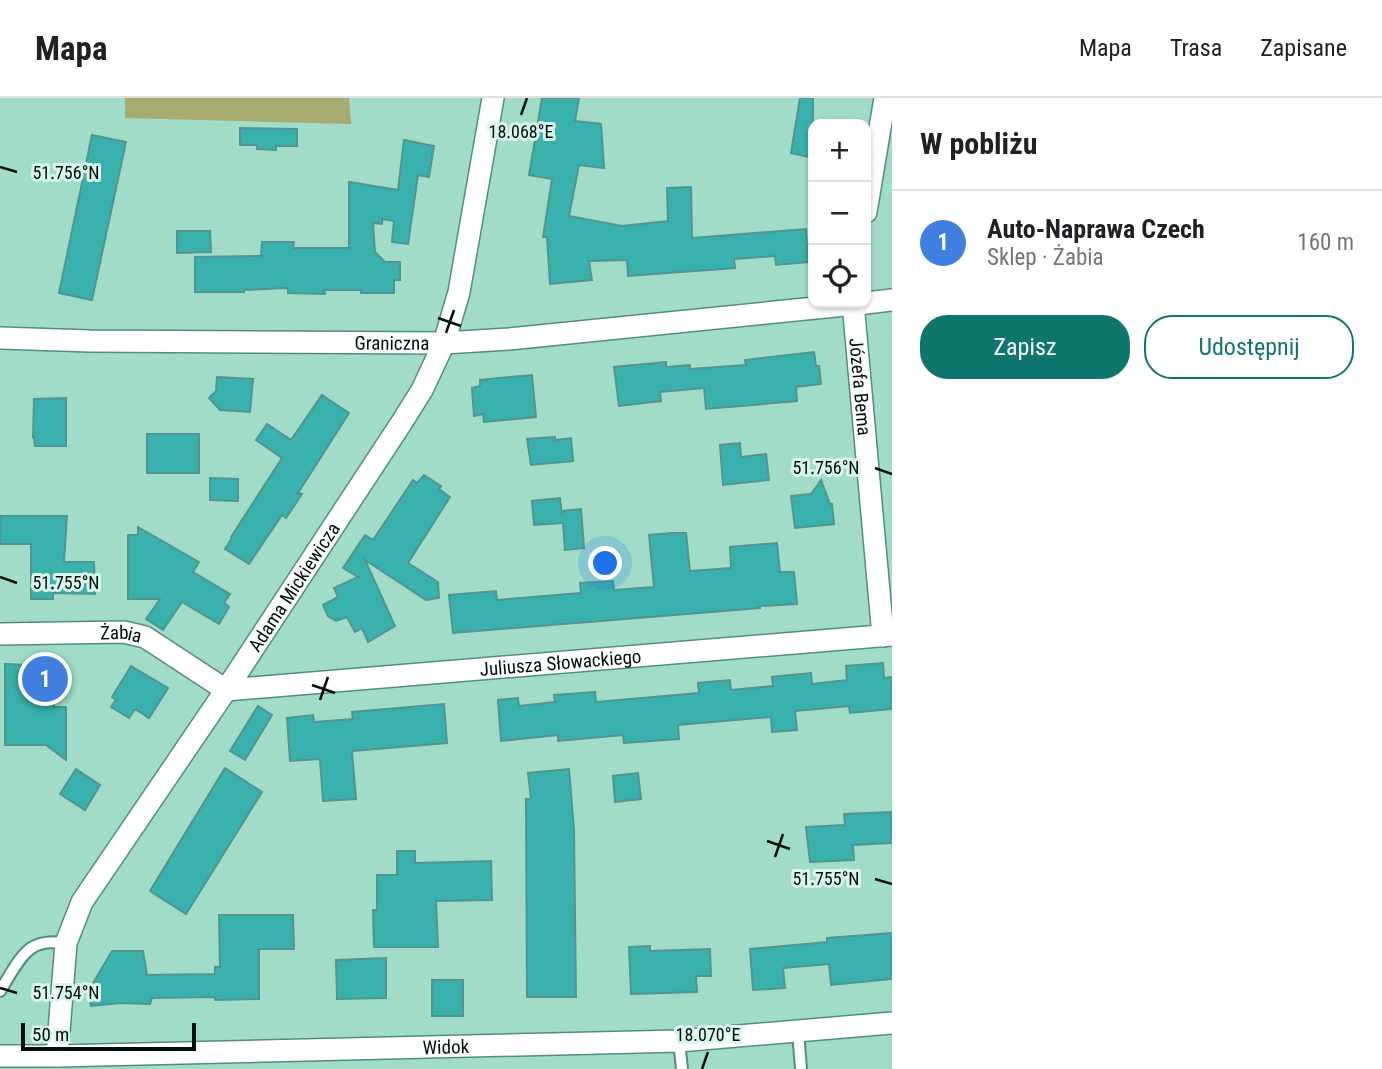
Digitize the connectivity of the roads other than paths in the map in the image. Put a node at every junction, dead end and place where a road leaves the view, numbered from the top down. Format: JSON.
{"nodes":[{"id":1,"x":493,"y":98,"type":"edge"},
{"id":2,"x":886,"y":98,"type":"edge"},
{"id":3,"x":871,"y":184,"type":"edge"},
{"id":4,"x":892,"y":300,"type":"edge"},
{"id":5,"x":871,"y":302,"type":"edge"},
{"id":6,"x":810,"y":308,"type":"edge"},
{"id":7,"x":859,"y":308,"type":"edge"},
{"id":8,"x":0,"y":338,"type":"edge"},
{"id":9,"x":444,"y":343,"type":"junction"},
{"id":10,"x":0,"y":634,"type":"edge"},
{"id":11,"x":887,"y":636,"type":"edge"},
{"id":12,"x":226,"y":690,"type":"junction"},
{"id":13,"x":66,"y":943,"type":"junction"},
{"id":14,"x":0,"y":992,"type":"edge"},
{"id":15,"x":892,"y":1023,"type":"edge"},
{"id":16,"x":798,"y":1031,"type":"junction"},
{"id":17,"x":680,"y":1041,"type":"junction"},
{"id":18,"x":0,"y":1056,"type":"edge"},
{"id":19,"x":57,"y":1056,"type":"junction"},
{"id":20,"x":682,"y":1069,"type":"edge"},
{"id":21,"x":801,"y":1069,"type":"edge"}],
"edges":[{"from":1,"to":9,"type":"street","name":"Adama Mickiewicza"},
{"from":2,"to":3,"type":"street"},
{"from":4,"to":5,"type":"street","name":"Graniczna"},
{"from":6,"to":9,"type":"street","name":"Graniczna"},
{"from":7,"to":11,"type":"street","name":"Józefa Bema"},
{"from":8,"to":9,"type":"street","name":"Graniczna"},
{"from":9,"to":12,"type":"street","name":"Adama Mickiewicza"},
{"from":10,"to":12,"type":"street","name":"Żabia"},
{"from":11,"to":12,"type":"street","name":"Juliusza Słowackiego"},
{"from":12,"to":13,"type":"street","name":"Adama Mickiewicza"},
{"from":13,"to":14,"type":"lane"},
{"from":13,"to":19,"type":"street","name":"Adama Mickiewicza"},
{"from":15,"to":16,"type":"street","name":"Widok"},
{"from":16,"to":17,"type":"street","name":"Widok"},
{"from":16,"to":21,"type":"lane"},
{"from":17,"to":19,"type":"street","name":"Widok"},
{"from":17,"to":20,"type":"lane"},
{"from":18,"to":19,"type":"street","name":"Widok"}]}
